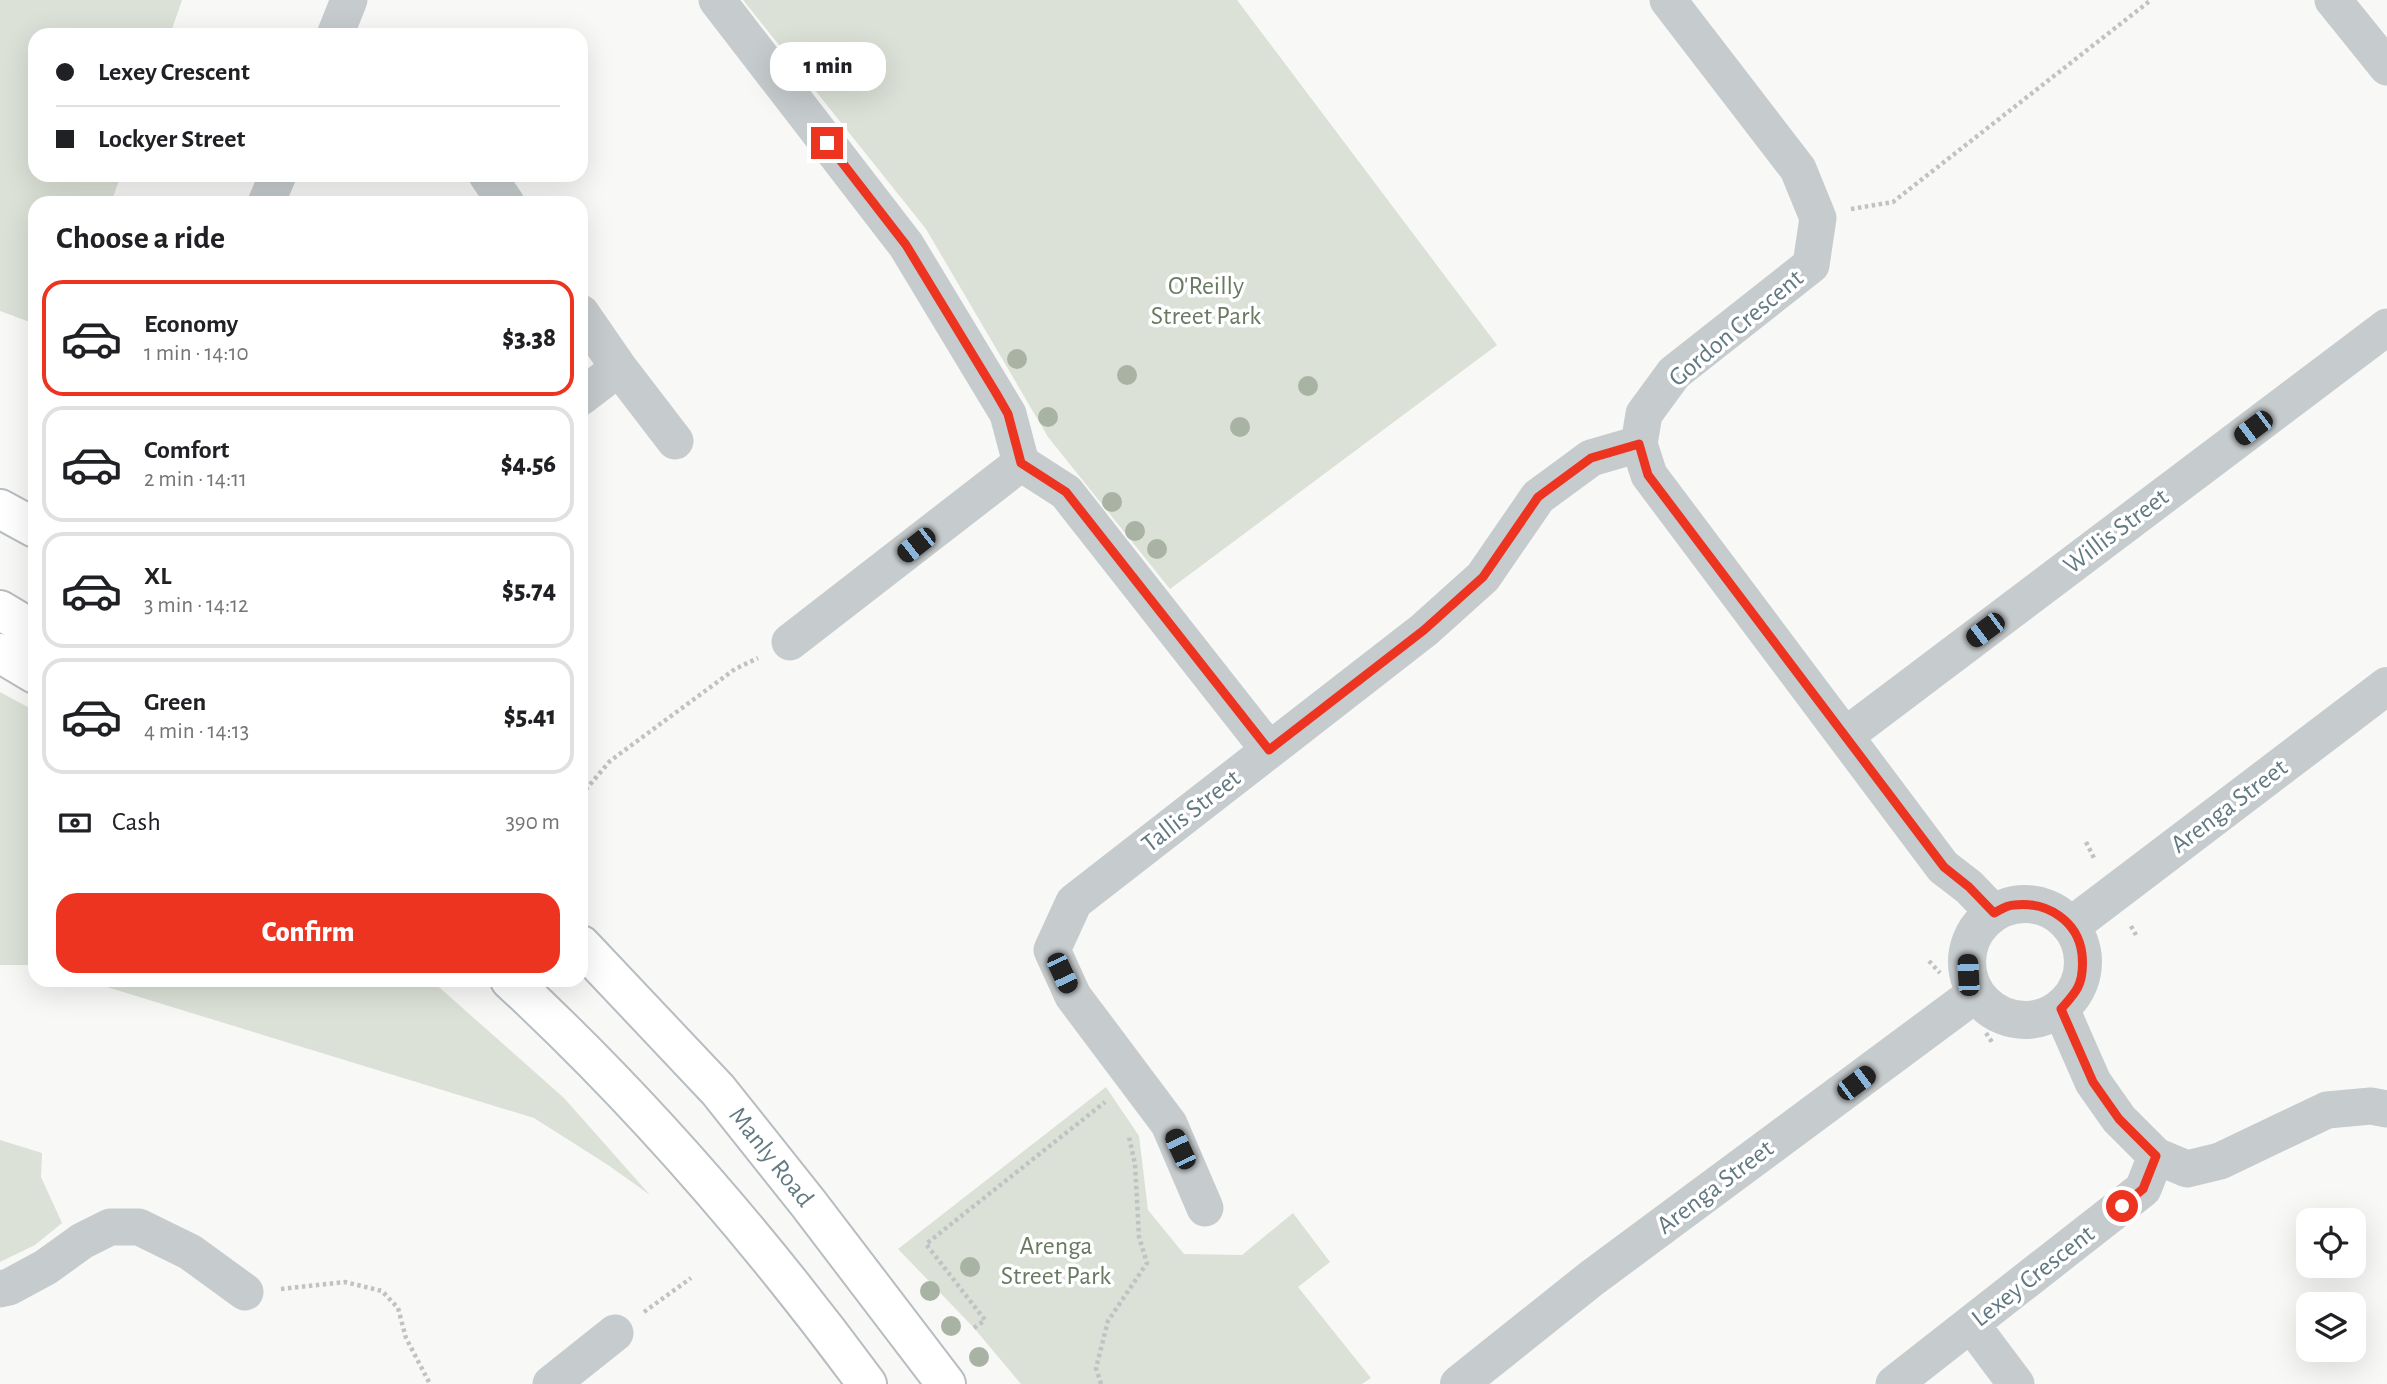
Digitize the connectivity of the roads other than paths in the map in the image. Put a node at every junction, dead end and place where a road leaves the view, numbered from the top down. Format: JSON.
{"nodes":[{"id":1,"x":717,"y":0,"type":"edge"},
{"id":2,"x":1668,"y":0,"type":"edge"},
{"id":3,"x":2333,"y":0,"type":"edge"},
{"id":4,"x":2387,"y":67,"type":"edge"},
{"id":5,"x":588,"y":323,"type":"edge"},
{"id":6,"x":2387,"y":327,"type":"edge"},
{"id":7,"x":618,"y":368,"type":"junction"},
{"id":8,"x":588,"y":392,"type":"edge"},
{"id":9,"x":675,"y":441,"type":"dead end"},
{"id":10,"x":1639,"y":444,"type":"junction"},
{"id":11,"x":1021,"y":463,"type":"junction"},
{"id":12,"x":0,"y":509,"type":"edge"},
{"id":13,"x":28,"y":524,"type":"edge"},
{"id":14,"x":0,"y":610,"type":"edge"},
{"id":15,"x":28,"y":627,"type":"edge"},
{"id":16,"x":790,"y":642,"type":"road end"},
{"id":17,"x":0,"y":653,"type":"edge"},
{"id":18,"x":28,"y":670,"type":"edge"},
{"id":19,"x":2387,"y":686,"type":"edge"},
{"id":20,"x":1845,"y":736,"type":"junction"},
{"id":21,"x":1269,"y":750,"type":"junction"},
{"id":22,"x":1994,"y":913,"type":"junction"},
{"id":23,"x":2071,"y":926,"type":"junction"},
{"id":24,"x":588,"y":952,"type":"edge"},
{"id":25,"x":517,"y":987,"type":"edge"},
{"id":26,"x":1975,"y":994,"type":"junction"},
{"id":27,"x":2061,"y":1009,"type":"junction"},
{"id":28,"x":2387,"y":1109,"type":"edge"},
{"id":29,"x":2156,"y":1156,"type":"junction"},
{"id":30,"x":1205,"y":1209,"type":"dead end"},
{"id":31,"x":0,"y":1289,"type":"edge"},
{"id":32,"x":245,"y":1292,"type":"road end"},
{"id":33,"x":1971,"y":1324,"type":"junction"},
{"id":34,"x":615,"y":1333,"type":"road end"},
{"id":35,"x":551,"y":1384,"type":"edge"},
{"id":36,"x":867,"y":1384,"type":"edge"},
{"id":37,"x":946,"y":1384,"type":"edge"},
{"id":38,"x":1459,"y":1384,"type":"edge"},
{"id":39,"x":1894,"y":1384,"type":"edge"},
{"id":40,"x":2016,"y":1384,"type":"edge"}],
"edges":[{"from":1,"to":11,"type":"street"},
{"from":2,"to":10,"type":"street","name":"Gordon Crescent"},
{"from":3,"to":4,"type":"street"},
{"from":5,"to":7,"type":"street"},
{"from":6,"to":20,"type":"street","name":"Willis Street"},
{"from":7,"to":8,"type":"street"},
{"from":7,"to":9,"type":"street"},
{"from":10,"to":20,"type":"street"},
{"from":10,"to":21,"type":"street","name":"Tallis Street"},
{"from":11,"to":16,"type":"street"},
{"from":11,"to":21,"type":"street"},
{"from":12,"to":13,"type":"main road"},
{"from":14,"to":15,"type":"main road"},
{"from":17,"to":18,"type":"main road"},
{"from":19,"to":23,"type":"street","name":"Arenga Street"},
{"from":20,"to":22,"type":"street"},
{"from":21,"to":30,"type":"street","name":"Tallis Street"},
{"from":22,"to":23,"type":"street"},
{"from":22,"to":26,"type":"street"},
{"from":23,"to":27,"type":"street"},
{"from":24,"to":37,"type":"main road","name":"Manly Road"},
{"from":25,"to":36,"type":"main road"},
{"from":26,"to":27,"type":"street"},
{"from":26,"to":38,"type":"street","name":"Arenga Street"},
{"from":27,"to":29,"type":"street"},
{"from":28,"to":29,"type":"street"},
{"from":29,"to":33,"type":"street","name":"Lexey Crescent"},
{"from":31,"to":32,"type":"street"},
{"from":33,"to":39,"type":"street","name":"Lexey Crescent"},
{"from":33,"to":40,"type":"street"},
{"from":34,"to":35,"type":"street"}]}
